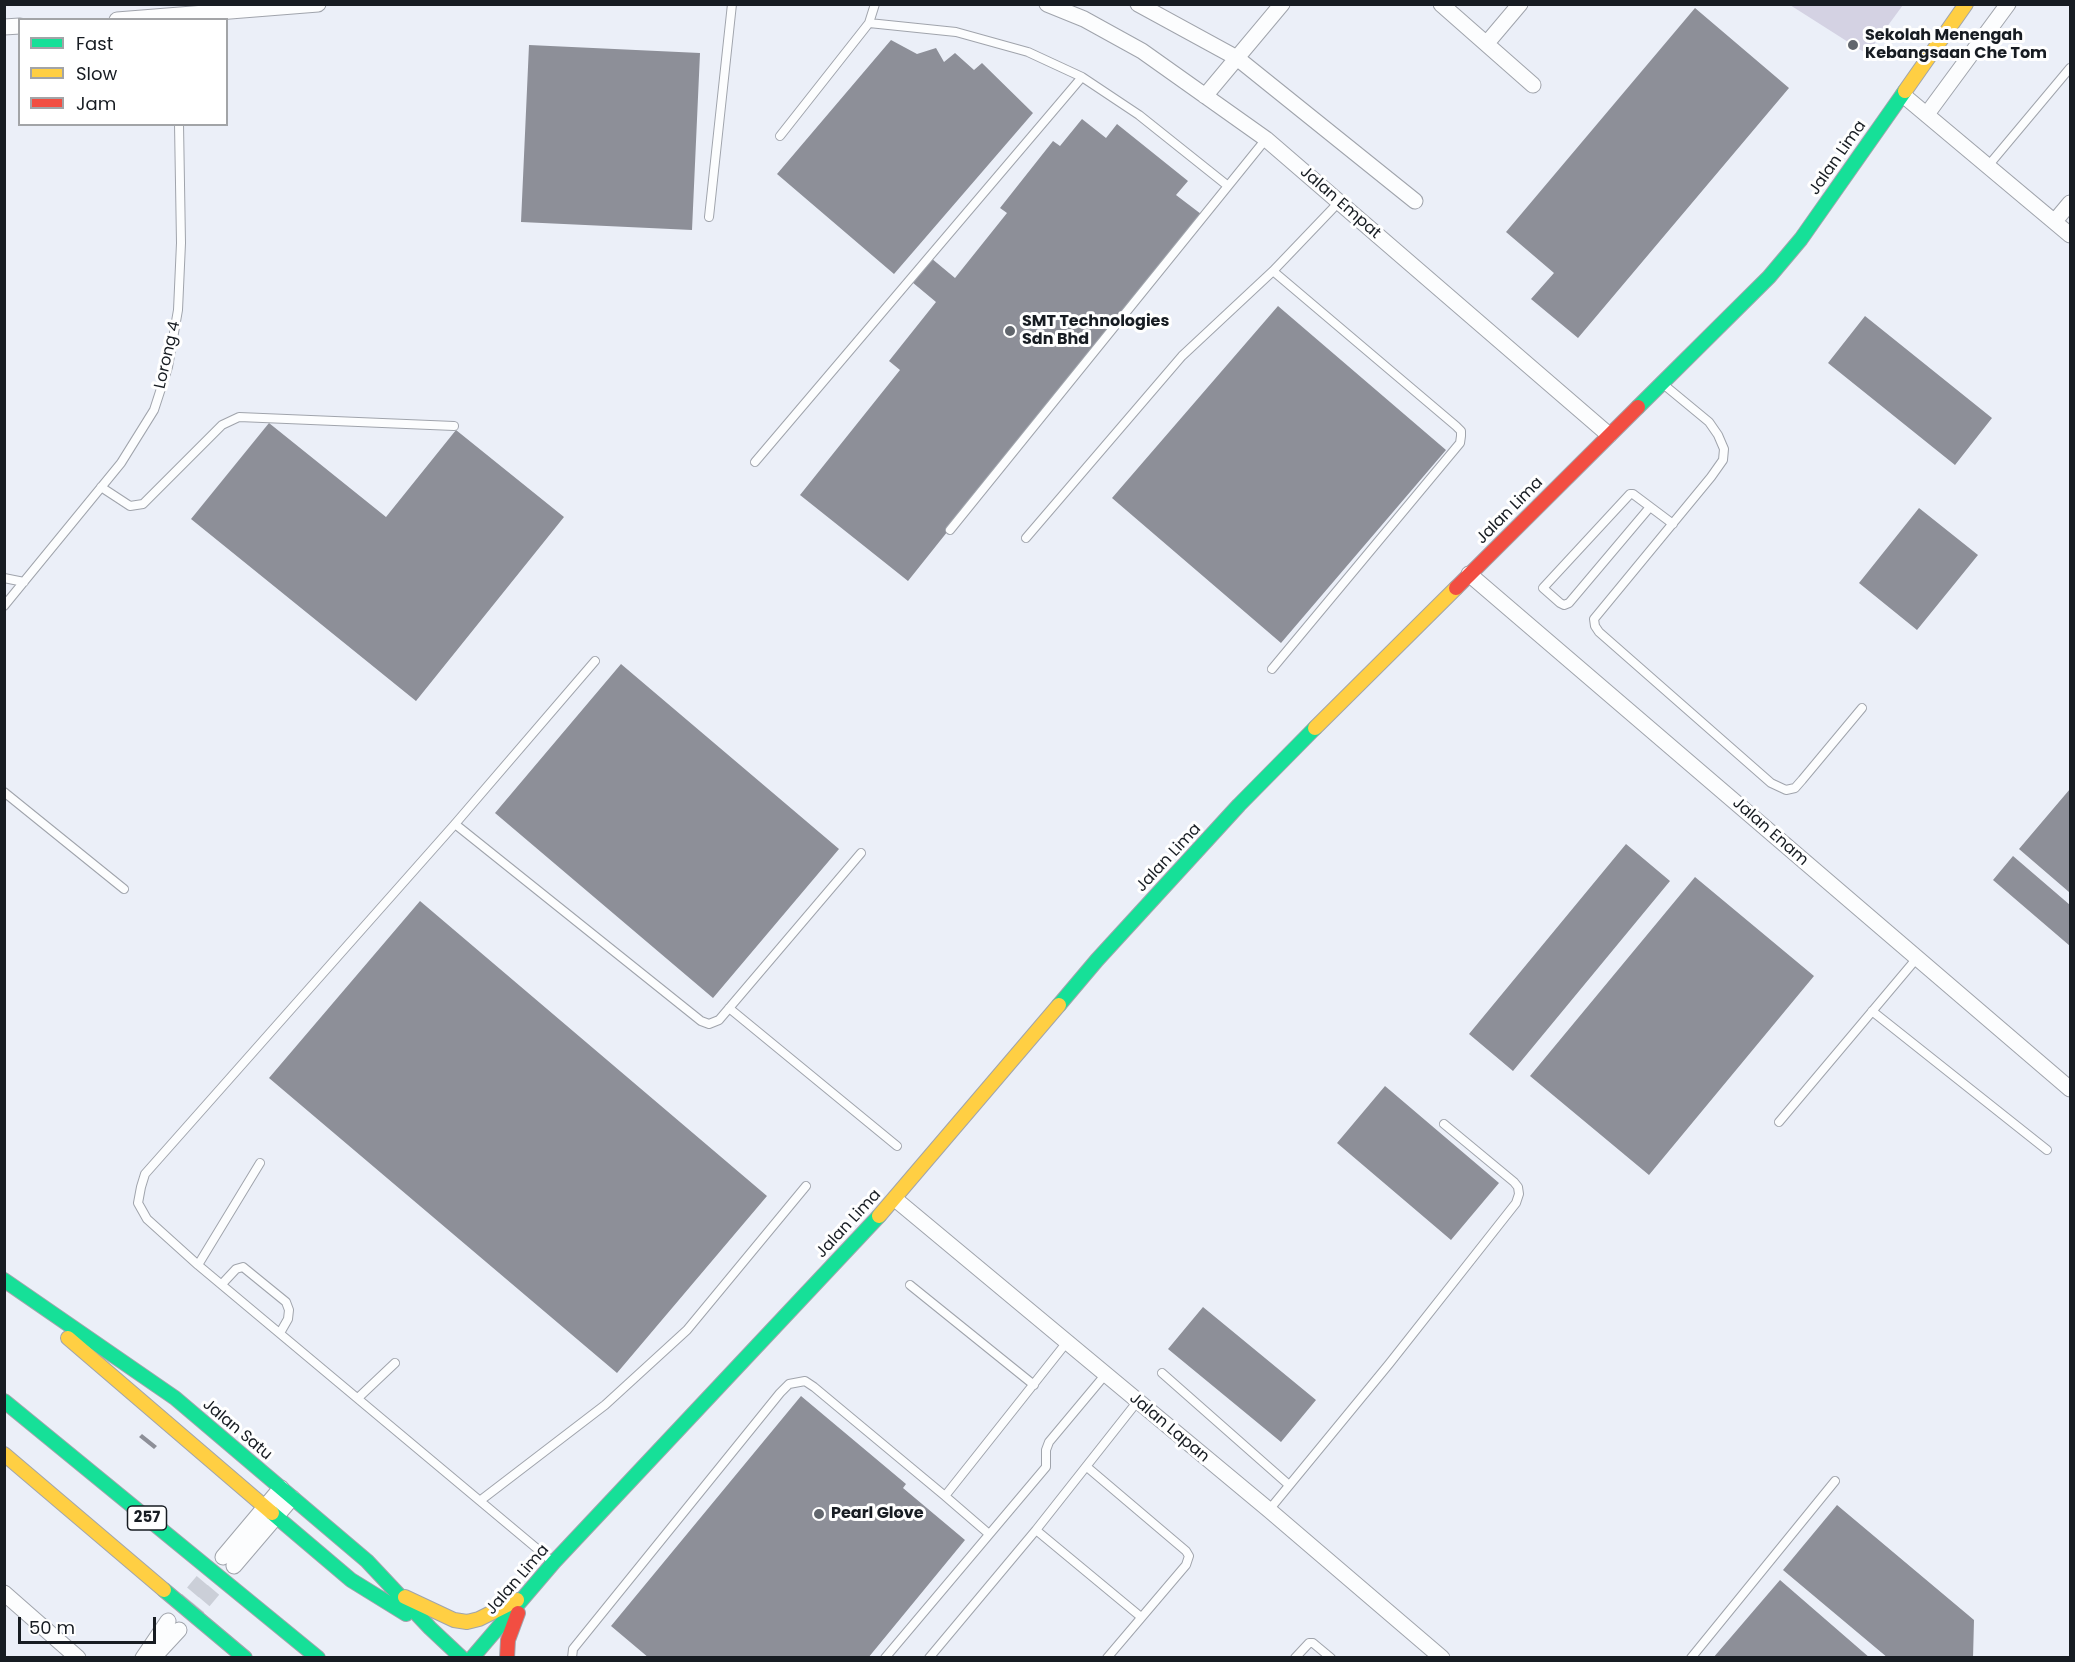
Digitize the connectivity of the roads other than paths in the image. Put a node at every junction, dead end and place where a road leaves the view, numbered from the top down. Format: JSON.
{"nodes":[{"id":1,"x":318,"y":4,"type":"edge"},
{"id":2,"x":732,"y":4,"type":"edge"},
{"id":3,"x":875,"y":4,"type":"edge"},
{"id":4,"x":1047,"y":4,"type":"edge"},
{"id":5,"x":1138,"y":4,"type":"edge"},
{"id":6,"x":1282,"y":4,"type":"edge"},
{"id":7,"x":1441,"y":4,"type":"edge"},
{"id":8,"x":1520,"y":4,"type":"edge"},
{"id":9,"x":1966,"y":4,"type":"edge"},
{"id":10,"x":2008,"y":4,"type":"edge"},
{"id":11,"x":178,"y":17,"type":"edge"},
{"id":12,"x":158,"y":18,"type":"edge"},
{"id":13,"x":869,"y":23,"type":"junction"},
{"id":14,"x":1486,"y":44,"type":"junction"},
{"id":15,"x":1237,"y":58,"type":"junction"},
{"id":16,"x":2070,"y":68,"type":"edge"},
{"id":17,"x":1082,"y":77,"type":"junction"},
{"id":18,"x":1533,"y":85,"type":"dead end"},
{"id":19,"x":1903,"y":95,"type":"junction"},
{"id":20,"x":1205,"y":96,"type":"junction"},
{"id":21,"x":1927,"y":114,"type":"junction"},
{"id":22,"x":179,"y":126,"type":"edge"},
{"id":23,"x":780,"y":136,"type":"dead end"},
{"id":24,"x":1266,"y":139,"type":"junction"},
{"id":25,"x":1988,"y":166,"type":"junction"},
{"id":26,"x":1228,"y":186,"type":"junction"},
{"id":27,"x":1415,"y":201,"type":"dead end"},
{"id":28,"x":1339,"y":202,"type":"junction"},
{"id":29,"x":2070,"y":203,"type":"edge"},
{"id":30,"x":709,"y":217,"type":"dead end"},
{"id":31,"x":2055,"y":221,"type":"junction"},
{"id":32,"x":2070,"y":235,"type":"edge"},
{"id":33,"x":1273,"y":271,"type":"junction"},
{"id":34,"x":1662,"y":383,"type":"junction"},
{"id":35,"x":454,"y":426,"type":"dead end"},
{"id":36,"x":1609,"y":435,"type":"junction"},
{"id":37,"x":754,"y":462,"type":"dead end"},
{"id":38,"x":101,"y":487,"type":"junction"},
{"id":39,"x":1650,"y":507,"type":"junction"},
{"id":40,"x":1672,"y":524,"type":"junction"},
{"id":41,"x":950,"y":530,"type":"dead end"},
{"id":42,"x":1026,"y":538,"type":"dead end"},
{"id":43,"x":1469,"y":574,"type":"junction"},
{"id":44,"x":4,"y":578,"type":"edge"},
{"id":45,"x":24,"y":582,"type":"junction"},
{"id":46,"x":4,"y":606,"type":"edge"},
{"id":47,"x":595,"y":661,"type":"dead end"},
{"id":48,"x":1272,"y":669,"type":"dead end"},
{"id":49,"x":1862,"y":708,"type":"dead end"},
{"id":50,"x":4,"y":792,"type":"edge"},
{"id":51,"x":455,"y":824,"type":"junction"},
{"id":52,"x":861,"y":853,"type":"dead end"},
{"id":53,"x":124,"y":889,"type":"dead end"},
{"id":54,"x":1917,"y":958,"type":"junction"},
{"id":55,"x":729,"y":1008,"type":"junction"},
{"id":56,"x":1872,"y":1011,"type":"junction"},
{"id":57,"x":2070,"y":1089,"type":"edge"},
{"id":58,"x":1779,"y":1122,"type":"dead end"},
{"id":59,"x":1444,"y":1124,"type":"dead end"},
{"id":60,"x":897,"y":1146,"type":"dead end"},
{"id":61,"x":2047,"y":1150,"type":"dead end"},
{"id":62,"x":260,"y":1162,"type":"dead end"},
{"id":63,"x":806,"y":1186,"type":"dead end"},
{"id":64,"x":895,"y":1199,"type":"junction"},
{"id":65,"x":198,"y":1264,"type":"junction"},
{"id":66,"x":4,"y":1282,"type":"edge"},
{"id":67,"x":222,"y":1284,"type":"junction"},
{"id":68,"x":910,"y":1285,"type":"dead end"},
{"id":69,"x":280,"y":1333,"type":"junction"},
{"id":70,"x":1067,"y":1342,"type":"junction"},
{"id":71,"x":395,"y":1363,"type":"dead end"},
{"id":72,"x":1162,"y":1373,"type":"dead end"},
{"id":73,"x":1105,"y":1375,"type":"junction"},
{"id":74,"x":1034,"y":1385,"type":"junction"},
{"id":75,"x":358,"y":1398,"type":"junction"},
{"id":76,"x":4,"y":1401,"type":"edge"},
{"id":77,"x":1137,"y":1402,"type":"junction"},
{"id":78,"x":4,"y":1454,"type":"edge"},
{"id":79,"x":1087,"y":1467,"type":"junction"},
{"id":80,"x":1835,"y":1481,"type":"dead end"},
{"id":81,"x":1289,"y":1485,"type":"junction"},
{"id":82,"x":286,"y":1493,"type":"junction"},
{"id":83,"x":945,"y":1496,"type":"junction"},
{"id":84,"x":481,"y":1500,"type":"junction"},
{"id":85,"x":1269,"y":1510,"type":"junction"},
{"id":86,"x":270,"y":1512,"type":"junction"},
{"id":87,"x":1036,"y":1530,"type":"junction"},
{"id":88,"x":989,"y":1534,"type":"junction"},
{"id":89,"x":228,"y":1561,"type":"tunnel mouth"},
{"id":90,"x":554,"y":1562,"type":"junction"},
{"id":91,"x":4,"y":1593,"type":"edge"},
{"id":92,"x":398,"y":1594,"type":"junction"},
{"id":93,"x":525,"y":1596,"type":"junction"},
{"id":94,"x":1141,"y":1617,"type":"junction"},
{"id":95,"x":430,"y":1628,"type":"junction"},
{"id":96,"x":290,"y":1634,"type":"junction"},
{"id":97,"x":78,"y":1658,"type":"edge"},
{"id":98,"x":143,"y":1658,"type":"edge"},
{"id":99,"x":153,"y":1658,"type":"edge"},
{"id":100,"x":245,"y":1658,"type":"edge"},
{"id":101,"x":307,"y":1658,"type":"edge"},
{"id":102,"x":318,"y":1658,"type":"edge"},
{"id":103,"x":462,"y":1658,"type":"edge"},
{"id":104,"x":472,"y":1658,"type":"edge"},
{"id":105,"x":507,"y":1658,"type":"edge"},
{"id":106,"x":572,"y":1658,"type":"edge"},
{"id":107,"x":885,"y":1658,"type":"edge"},
{"id":108,"x":929,"y":1658,"type":"edge"},
{"id":109,"x":1107,"y":1658,"type":"edge"},
{"id":110,"x":1294,"y":1658,"type":"edge"},
{"id":111,"x":1331,"y":1658,"type":"edge"},
{"id":112,"x":1442,"y":1658,"type":"edge"},
{"id":113,"x":1691,"y":1658,"type":"edge"}],
"edges":[{"from":1,"to":11,"type":"street"},
{"from":2,"to":30,"type":"lane"},
{"from":3,"to":13,"type":"lane"},
{"from":4,"to":20,"type":"street","name":"Jalan Empat"},
{"from":5,"to":15,"type":"street"},
{"from":6,"to":15,"type":"street"},
{"from":7,"to":14,"type":"street"},
{"from":8,"to":14,"type":"street"},
{"from":9,"to":19,"type":"main road","name":"Jalan Lima"},
{"from":10,"to":21,"type":"street"},
{"from":11,"to":12,"type":"street"},
{"from":13,"to":17,"type":"lane"},
{"from":13,"to":23,"type":"lane"},
{"from":14,"to":18,"type":"street"},
{"from":15,"to":20,"type":"street"},
{"from":15,"to":27,"type":"street"},
{"from":16,"to":25,"type":"lane"},
{"from":17,"to":26,"type":"lane"},
{"from":17,"to":37,"type":"lane"},
{"from":19,"to":21,"type":"street"},
{"from":19,"to":34,"type":"main road","name":"Jalan Lima"},
{"from":20,"to":24,"type":"street","name":"Jalan Empat"},
{"from":21,"to":25,"type":"street"},
{"from":22,"to":38,"type":"lane","name":"Lorong 4"},
{"from":24,"to":26,"type":"lane"},
{"from":24,"to":28,"type":"street","name":"Jalan Empat"},
{"from":25,"to":31,"type":"street"},
{"from":26,"to":41,"type":"lane"},
{"from":28,"to":33,"type":"lane"},
{"from":28,"to":36,"type":"street","name":"Jalan Empat"},
{"from":29,"to":31,"type":"street"},
{"from":31,"to":32,"type":"street"},
{"from":33,"to":42,"type":"lane"},
{"from":33,"to":48,"type":"lane"},
{"from":34,"to":36,"type":"main road","name":"Jalan Lima"},
{"from":34,"to":40,"type":"lane"},
{"from":35,"to":38,"type":"lane"},
{"from":36,"to":43,"type":"main road","name":"Jalan Lima"},
{"from":38,"to":45,"type":"lane","name":"Lorong 4"},
{"from":39,"to":39,"type":"lane"},
{"from":39,"to":40,"type":"lane"},
{"from":40,"to":49,"type":"lane"},
{"from":43,"to":54,"type":"street","name":"Jalan Enam"},
{"from":43,"to":64,"type":"main road","name":"Jalan Lima"},
{"from":44,"to":45,"type":"lane"},
{"from":45,"to":46,"type":"lane","name":"Lorong 4"},
{"from":47,"to":51,"type":"lane"},
{"from":50,"to":53,"type":"lane"},
{"from":51,"to":55,"type":"lane"},
{"from":51,"to":65,"type":"lane"},
{"from":52,"to":55,"type":"lane"},
{"from":54,"to":56,"type":"lane"},
{"from":54,"to":57,"type":"street","name":"Jalan Enam"},
{"from":55,"to":60,"type":"lane"},
{"from":56,"to":58,"type":"lane"},
{"from":56,"to":61,"type":"lane"},
{"from":59,"to":81,"type":"lane"},
{"from":62,"to":65,"type":"lane"},
{"from":63,"to":84,"type":"lane"},
{"from":64,"to":70,"type":"street","name":"Jalan Lapan"},
{"from":64,"to":90,"type":"main road","name":"Jalan Lima"},
{"from":65,"to":67,"type":"lane"},
{"from":66,"to":82,"type":"main road","name":"Jalan Satu"},
{"from":66,"to":86,"type":"main road","name":"Jalan Satu"},
{"from":67,"to":69,"type":"lane"},
{"from":67,"to":69,"type":"lane"},
{"from":68,"to":74,"type":"lane"},
{"from":69,"to":75,"type":"lane"},
{"from":70,"to":73,"type":"street","name":"Jalan Lapan"},
{"from":70,"to":74,"type":"lane"},
{"from":71,"to":75,"type":"lane"},
{"from":72,"to":81,"type":"lane"},
{"from":73,"to":77,"type":"street","name":"Jalan Lapan"},
{"from":73,"to":88,"type":"lane"},
{"from":74,"to":83,"type":"lane"},
{"from":75,"to":84,"type":"lane"},
{"from":76,"to":96,"type":"main road","number":"257"},
{"from":77,"to":79,"type":"lane"},
{"from":77,"to":85,"type":"street","name":"Jalan Lapan"},
{"from":78,"to":100,"type":"main road","number":"257"},
{"from":79,"to":87,"type":"lane"},
{"from":79,"to":94,"type":"lane"},
{"from":80,"to":113,"type":"lane"},
{"from":81,"to":85,"type":"lane"},
{"from":82,"to":86,"type":"street"},
{"from":82,"to":92,"type":"main road","name":"Jalan Satu"},
{"from":83,"to":88,"type":"lane"},
{"from":83,"to":106,"type":"lane"},
{"from":84,"to":90,"type":"lane"},
{"from":85,"to":112,"type":"street","name":"Jalan Lapan"},
{"from":86,"to":89,"type":"street"},
{"from":86,"to":95,"type":"main road","name":"Jalan Satu"},
{"from":87,"to":94,"type":"lane"},
{"from":87,"to":108,"type":"lane"},
{"from":88,"to":107,"type":"lane"},
{"from":90,"to":93,"type":"main road","name":"Jalan Lima"},
{"from":91,"to":97,"type":"street"},
{"from":92,"to":93,"type":"main road"},
{"from":92,"to":95,"type":"main road","name":"Jalan Satu"},
{"from":93,"to":104,"type":"main road","name":"Jalan Lima"},
{"from":93,"to":105,"type":"main road"},
{"from":94,"to":109,"type":"lane"},
{"from":95,"to":103,"type":"main road","name":"Jalan Satu"},
{"from":96,"to":101,"type":"main road"},
{"from":96,"to":102,"type":"main road","number":"257"},
{"from":98,"to":99,"type":"street"},
{"from":110,"to":111,"type":"lane"}]}
